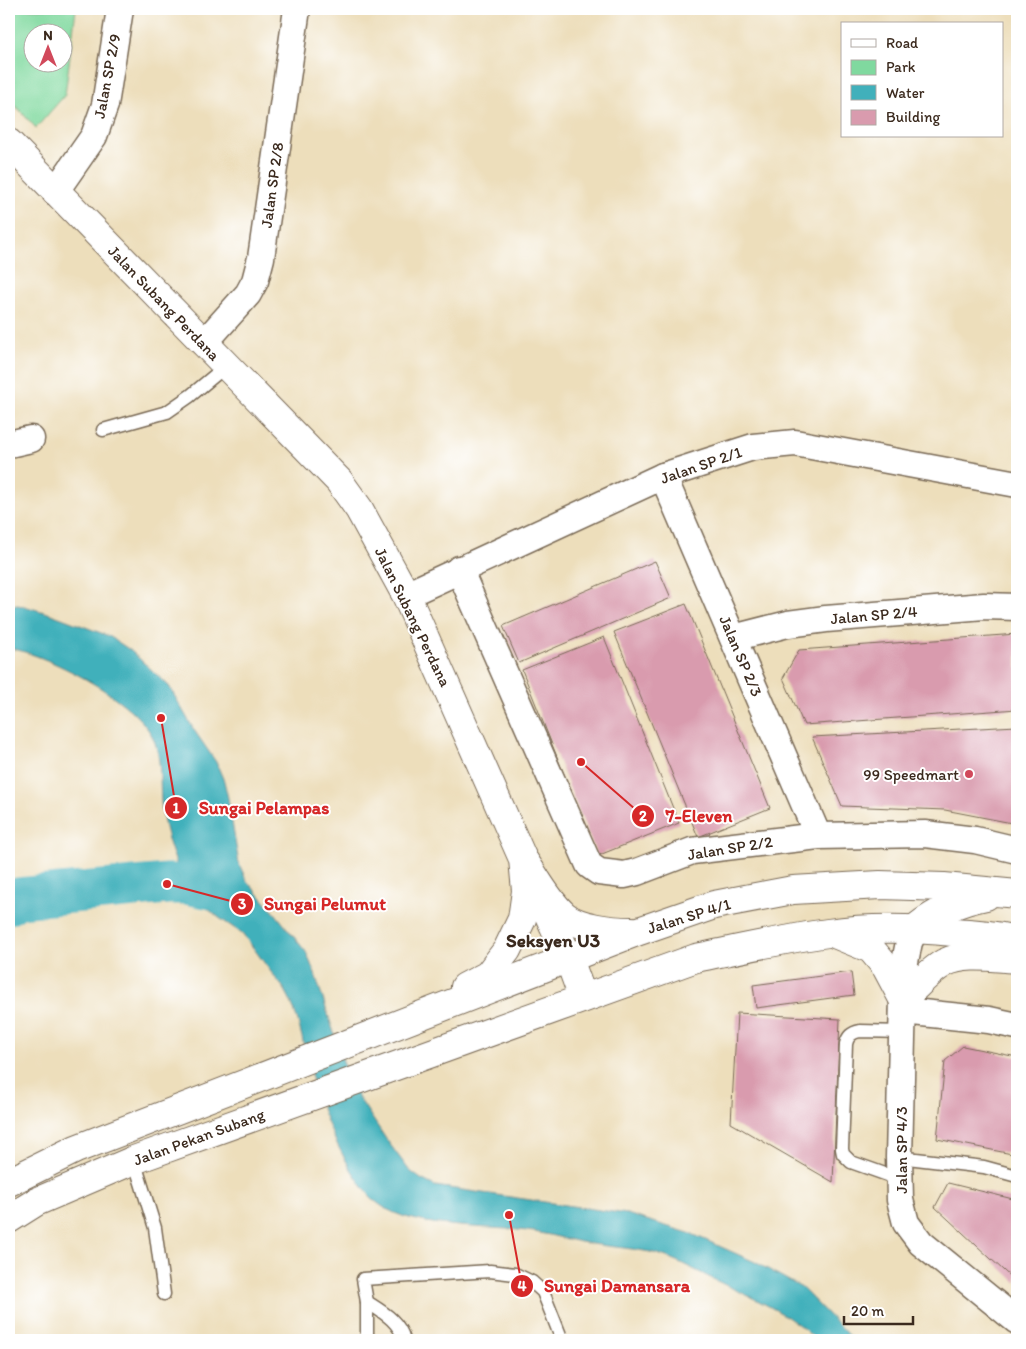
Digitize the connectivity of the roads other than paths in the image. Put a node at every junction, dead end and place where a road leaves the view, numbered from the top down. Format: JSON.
{"nodes":[{"id":1,"x":120,"y":9,"type":"edge"},
{"id":2,"x":297,"y":9,"type":"edge"},
{"id":3,"x":9,"y":143,"type":"edge"},
{"id":4,"x":55,"y":192,"type":"junction"},
{"id":5,"x":204,"y":343,"type":"junction"},
{"id":6,"x":226,"y":366,"type":"junction"},
{"id":7,"x":103,"y":430,"type":"dead end"},
{"id":8,"x":663,"y":476,"type":"junction"},
{"id":9,"x":1017,"y":484,"type":"edge"},
{"id":10,"x":459,"y":569,"type":"junction"},
{"id":11,"x":406,"y":595,"type":"junction"},
{"id":12,"x":1017,"y":607,"type":"edge"},
{"id":13,"x":733,"y":638,"type":"junction"},
{"id":14,"x":818,"y":836,"type":"junction"},
{"id":15,"x":1017,"y":850,"type":"edge"},
{"id":16,"x":523,"y":858,"type":"junction"},
{"id":17,"x":1011,"y":894,"type":"edge"},
{"id":18,"x":916,"y":928,"type":"junction"},
{"id":19,"x":639,"y":931,"type":"junction"},
{"id":20,"x":830,"y":932,"type":"junction"},
{"id":21,"x":1017,"y":940,"type":"edge"},
{"id":22,"x":569,"y":959,"type":"junction"},
{"id":23,"x":1017,"y":959,"type":"edge"},
{"id":24,"x":583,"y":998,"type":"junction"},
{"id":25,"x":903,"y":1014,"type":"junction"},
{"id":26,"x":403,"y":1022,"type":"junction"},
{"id":27,"x":1017,"y":1026,"type":"edge"},
{"id":28,"x":377,"y":1031,"type":"joint"},
{"id":29,"x":134,"y":1160,"type":"junction"},
{"id":30,"x":899,"y":1168,"type":"junction"},
{"id":31,"x":1017,"y":1176,"type":"edge"},
{"id":32,"x":9,"y":1182,"type":"edge"},
{"id":33,"x":9,"y":1220,"type":"edge"},
{"id":34,"x":164,"y":1294,"type":"dead end"},
{"id":35,"x":367,"y":1302,"type":"junction"},
{"id":36,"x":1017,"y":1321,"type":"edge"},
{"id":37,"x":367,"y":1340,"type":"edge"},
{"id":38,"x":404,"y":1340,"type":"edge"},
{"id":39,"x":562,"y":1340,"type":"edge"}],
"edges":[{"from":1,"to":4,"type":"street","name":"Jalan SP 2/9"},
{"from":2,"to":5,"type":"street","name":"Jalan SP 2/8"},
{"from":3,"to":4,"type":"main road","name":"Jalan Subang Perdana"},
{"from":4,"to":5,"type":"main road","name":"Jalan Subang Perdana"},
{"from":5,"to":6,"type":"main road","name":"Jalan Subang Perdana"},
{"from":6,"to":7,"type":"lane"},
{"from":6,"to":11,"type":"main road","name":"Jalan Subang Perdana"},
{"from":8,"to":9,"type":"street","name":"Jalan SP 2/1"},
{"from":8,"to":10,"type":"street","name":"Jalan SP 2/1"},
{"from":8,"to":13,"type":"street","name":"Jalan SP 2/3"},
{"from":10,"to":11,"type":"street","name":"Jalan SP 2/1"},
{"from":10,"to":14,"type":"street","name":"Jalan SP 2/2"},
{"from":11,"to":16,"type":"main road","name":"Jalan Subang Perdana"},
{"from":12,"to":13,"type":"street","name":"Jalan SP 2/4"},
{"from":13,"to":14,"type":"street","name":"Jalan SP 2/3"},
{"from":14,"to":15,"type":"street","name":"Jalan SP 2/2"},
{"from":16,"to":19,"type":"main road"},
{"from":16,"to":22,"type":"main road","name":"Jalan Subang Perdana"},
{"from":16,"to":26,"type":"main road"},
{"from":17,"to":18,"type":"main road"},
{"from":17,"to":19,"type":"main road","name":"Jalan SP 4/1"},
{"from":18,"to":20,"type":"main road"},
{"from":18,"to":21,"type":"main road"},
{"from":18,"to":25,"type":"street","name":"Jalan SP 4/3"},
{"from":19,"to":22,"type":"main road","name":"Jalan SP 4/1"},
{"from":20,"to":24,"type":"main road"},
{"from":20,"to":25,"type":"main road"},
{"from":22,"to":24,"type":"main road","name":"Jalan Subang Perdana"},
{"from":22,"to":26,"type":"main road","name":"Jalan SP 4/1"},
{"from":23,"to":25,"type":"main road"},
{"from":24,"to":29,"type":"main road","name":"Jalan Pekan Subang"},
{"from":25,"to":27,"type":"street"},
{"from":25,"to":30,"type":"street","name":"Jalan SP 4/3"},
{"from":25,"to":30,"type":"lane"},
{"from":26,"to":28,"type":"main road","name":"Jalan SP 4/1"},
{"from":28,"to":32,"type":"main road","name":"Jalan Pekan Subang"},
{"from":29,"to":33,"type":"main road","name":"Jalan Pekan Subang"},
{"from":29,"to":34,"type":"lane"},
{"from":30,"to":31,"type":"lane"},
{"from":30,"to":36,"type":"street","name":"Jalan SP 4/3"},
{"from":35,"to":37,"type":"lane"},
{"from":35,"to":38,"type":"lane"},
{"from":35,"to":39,"type":"lane"}]}
